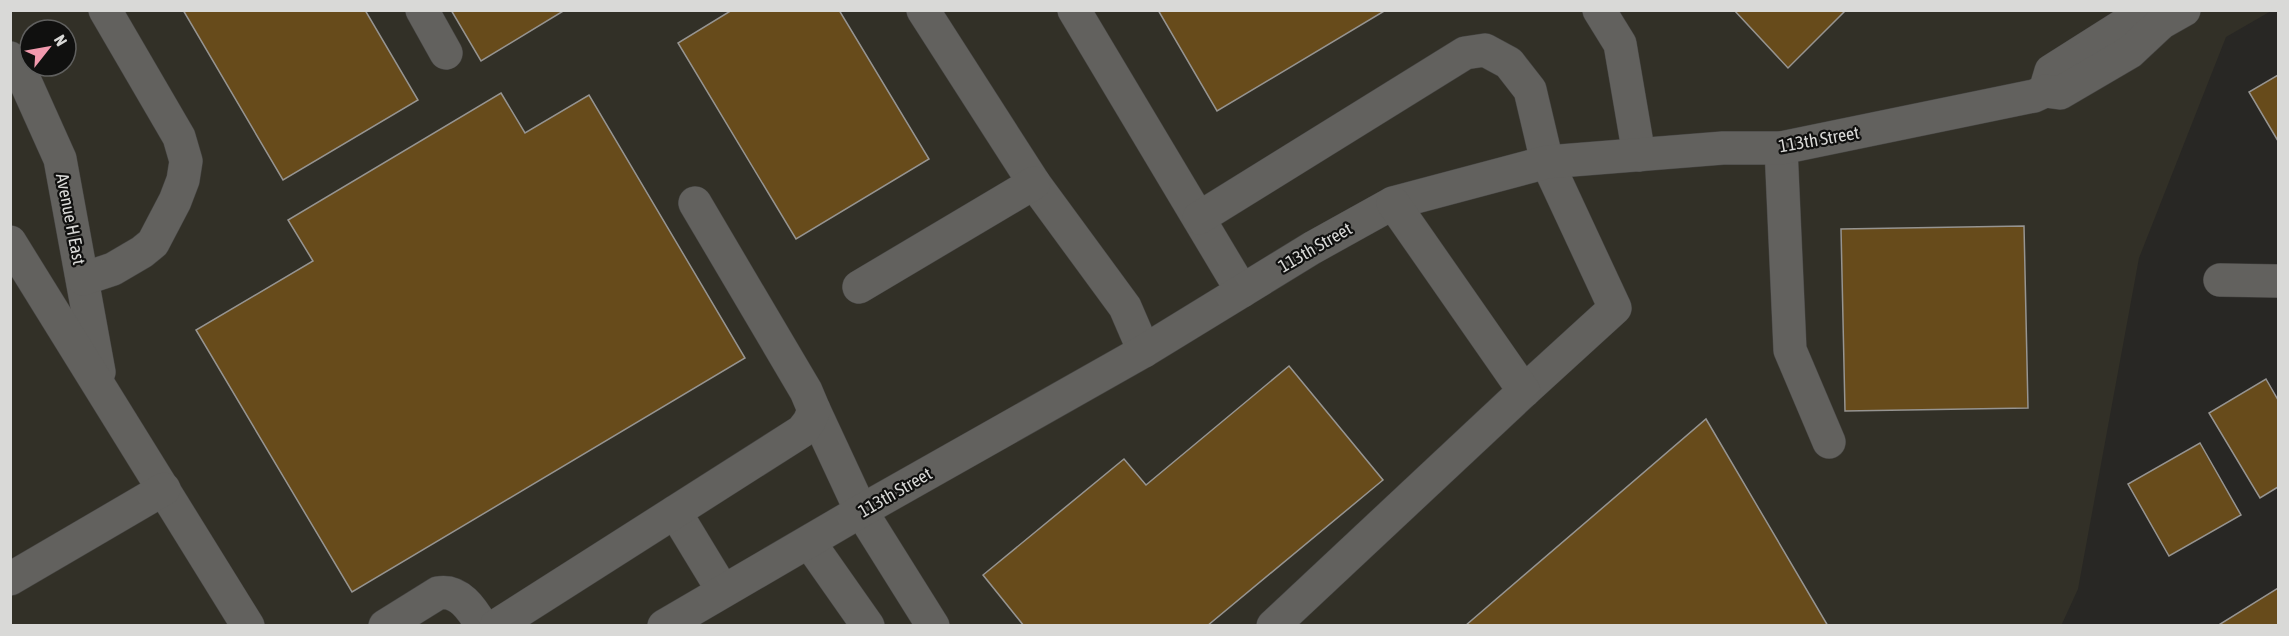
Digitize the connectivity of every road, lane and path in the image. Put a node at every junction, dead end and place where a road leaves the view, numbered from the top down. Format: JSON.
{"nodes":[{"id":1,"x":105,"y":10,"type":"edge"},
{"id":2,"x":422,"y":10,"type":"edge"},
{"id":3,"x":923,"y":10,"type":"edge"},
{"id":4,"x":1074,"y":10,"type":"edge"},
{"id":5,"x":1599,"y":10,"type":"edge"},
{"id":6,"x":2173,"y":17,"type":"edge"},
{"id":7,"x":2099,"y":26,"type":"edge"},
{"id":8,"x":446,"y":53,"type":"dead end"},
{"id":9,"x":10,"y":58,"type":"edge"},
{"id":10,"x":2045,"y":91,"type":"junction"},
{"id":11,"x":1781,"y":147,"type":"junction"},
{"id":12,"x":1639,"y":155,"type":"junction"},
{"id":13,"x":1547,"y":162,"type":"junction"},
{"id":14,"x":1034,"y":183,"type":"junction"},
{"id":15,"x":695,"y":203,"type":"dead end"},
{"id":16,"x":1393,"y":203,"type":"junction"},
{"id":17,"x":1199,"y":218,"type":"junction"},
{"id":18,"x":10,"y":243,"type":"edge"},
{"id":19,"x":83,"y":279,"type":"junction"},
{"id":20,"x":2220,"y":280,"type":"dead end"},
{"id":21,"x":2278,"y":281,"type":"edge"},
{"id":22,"x":859,"y":287,"type":"dead end"},
{"id":23,"x":1242,"y":291,"type":"junction"},
{"id":24,"x":1144,"y":351,"type":"junction"},
{"id":25,"x":102,"y":389,"type":"junction"},
{"id":26,"x":1524,"y":391,"type":"junction"},
{"id":27,"x":814,"y":410,"type":"junction"},
{"id":28,"x":1829,"y":442,"type":"dead end"},
{"id":29,"x":164,"y":489,"type":"junction"},
{"id":30,"x":861,"y":511,"type":"junction"},
{"id":31,"x":675,"y":512,"type":"junction"},
{"id":32,"x":809,"y":542,"type":"junction"},
{"id":33,"x":11,"y":577,"type":"edge"},
{"id":34,"x":723,"y":591,"type":"junction"},
{"id":35,"x":237,"y":622,"type":"edge"},
{"id":36,"x":385,"y":626,"type":"edge"},
{"id":37,"x":482,"y":626,"type":"edge"},
{"id":38,"x":496,"y":626,"type":"edge"},
{"id":39,"x":663,"y":626,"type":"edge"},
{"id":40,"x":868,"y":626,"type":"edge"},
{"id":41,"x":933,"y":626,"type":"edge"},
{"id":42,"x":1273,"y":626,"type":"edge"}],
"edges":[{"from":1,"to":19,"type":"street"},
{"from":2,"to":8,"type":"street"},
{"from":3,"to":14,"type":"street"},
{"from":4,"to":17,"type":"street"},
{"from":5,"to":12,"type":"street"},
{"from":6,"to":7,"type":"street","name":"113th Street"},
{"from":6,"to":10,"type":"street","name":"113th Street"},
{"from":7,"to":10,"type":"street","name":"113th Street"},
{"from":9,"to":19,"type":"street","name":"Avenue H East"},
{"from":10,"to":11,"type":"street","name":"113th Street"},
{"from":11,"to":12,"type":"street","name":"113th Street"},
{"from":11,"to":28,"type":"street"},
{"from":12,"to":13,"type":"street","name":"113th Street"},
{"from":13,"to":16,"type":"street","name":"113th Street"},
{"from":13,"to":17,"type":"street"},
{"from":13,"to":26,"type":"street"},
{"from":14,"to":22,"type":"street"},
{"from":14,"to":24,"type":"street"},
{"from":15,"to":27,"type":"street"},
{"from":16,"to":23,"type":"street","name":"113th Street"},
{"from":16,"to":26,"type":"street"},
{"from":17,"to":23,"type":"street"},
{"from":18,"to":25,"type":"street","name":"Avenue H East"},
{"from":19,"to":25,"type":"street","name":"Avenue H East"},
{"from":20,"to":21,"type":"street"},
{"from":23,"to":24,"type":"street","name":"113th Street"},
{"from":24,"to":30,"type":"street","name":"113th Street"},
{"from":25,"to":29,"type":"street","name":"Avenue H East"},
{"from":26,"to":42,"type":"street"},
{"from":27,"to":30,"type":"street"},
{"from":27,"to":31,"type":"street"},
{"from":29,"to":33,"type":"street"},
{"from":29,"to":35,"type":"street","name":"Avenue H East"},
{"from":30,"to":32,"type":"street","name":"113th Street"},
{"from":30,"to":41,"type":"street"},
{"from":31,"to":34,"type":"street"},
{"from":31,"to":38,"type":"street"},
{"from":32,"to":34,"type":"street","name":"113th Street"},
{"from":32,"to":40,"type":"street"},
{"from":34,"to":39,"type":"street","name":"113th Street"},
{"from":36,"to":37,"type":"street"}]}
